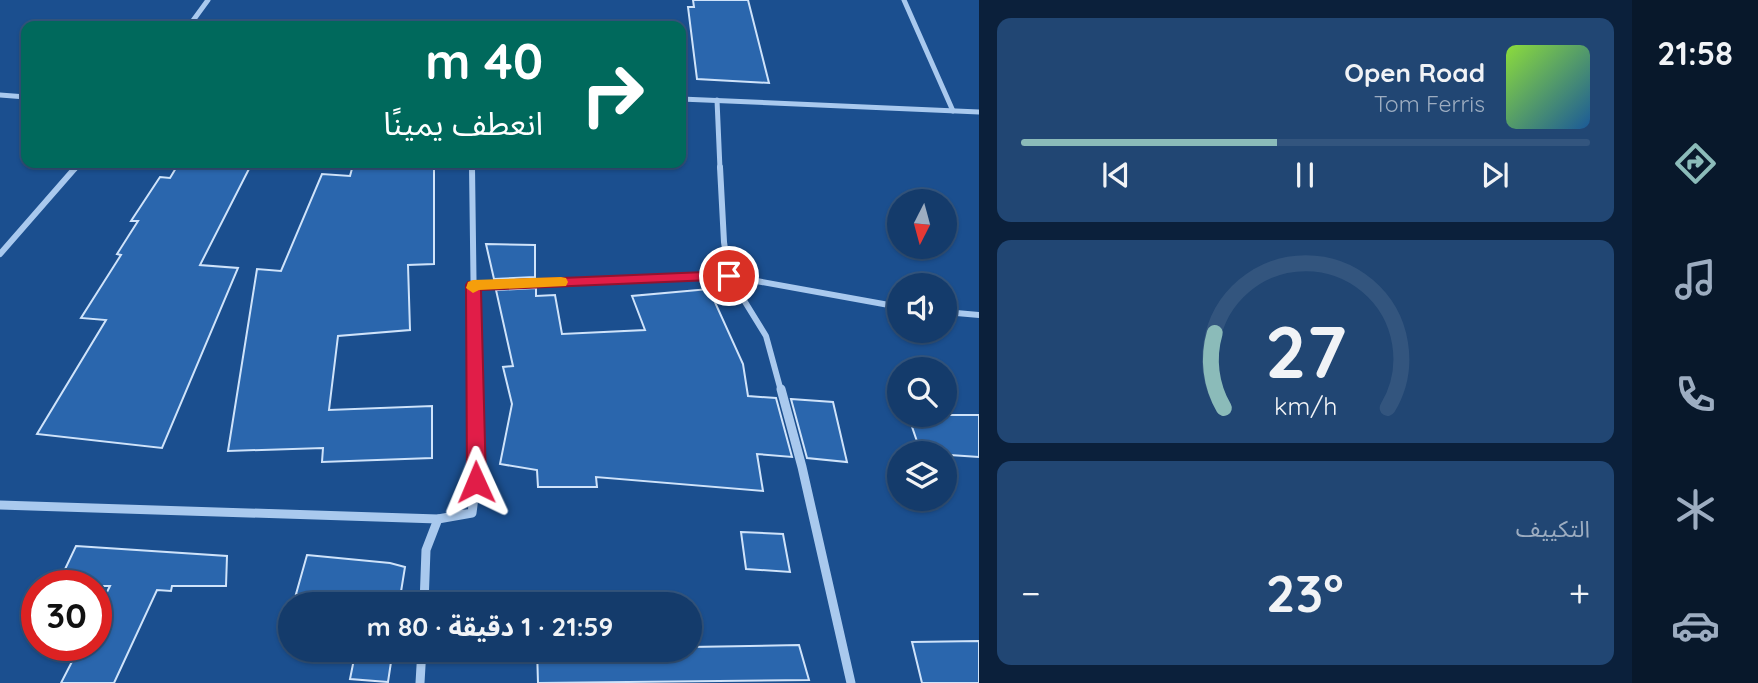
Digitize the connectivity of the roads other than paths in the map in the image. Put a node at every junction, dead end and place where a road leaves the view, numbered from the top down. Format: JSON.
{"nodes":[{"id":1,"x":208,"y":0,"type":"edge"},
{"id":2,"x":904,"y":0,"type":"edge"},
{"id":3,"x":193,"y":21,"type":"edge"},
{"id":4,"x":0,"y":95,"type":"edge"},
{"id":5,"x":21,"y":97,"type":"edge"},
{"id":6,"x":686,"y":99,"type":"edge"},
{"id":7,"x":717,"y":100,"type":"junction"},
{"id":8,"x":953,"y":111,"type":"junction"},
{"id":9,"x":979,"y":112,"type":"edge"},
{"id":10,"x":76,"y":168,"type":"edge"},
{"id":11,"x":472,"y":168,"type":"edge"},
{"id":12,"x":0,"y":254,"type":"edge"},
{"id":13,"x":729,"y":276,"type":"junction"},
{"id":14,"x":473,"y":285,"type":"junction"},
{"id":15,"x":887,"y":305,"type":"edge"},
{"id":16,"x":957,"y":313,"type":"edge"},
{"id":17,"x":979,"y":315,"type":"edge"},
{"id":18,"x":0,"y":505,"type":"edge"},
{"id":19,"x":438,"y":519,"type":"junction"},
{"id":20,"x":424,"y":592,"type":"edge"},
{"id":21,"x":421,"y":662,"type":"edge"},
{"id":22,"x":420,"y":683,"type":"edge"},
{"id":23,"x":851,"y":683,"type":"edge"}],
"edges":[{"from":1,"to":3,"type":"street"},
{"from":2,"to":8,"type":"street"},
{"from":4,"to":5,"type":"street"},
{"from":6,"to":7,"type":"street"},
{"from":7,"to":8,"type":"street"},
{"from":7,"to":13,"type":"street"},
{"from":8,"to":9,"type":"street"},
{"from":10,"to":12,"type":"street"},
{"from":11,"to":14,"type":"street"},
{"from":13,"to":14,"type":"street"},
{"from":13,"to":15,"type":"street"},
{"from":13,"to":23,"type":"street"},
{"from":14,"to":19,"type":"street"},
{"from":16,"to":17,"type":"street"},
{"from":18,"to":19,"type":"street"},
{"from":19,"to":20,"type":"street"},
{"from":21,"to":22,"type":"street"}]}
